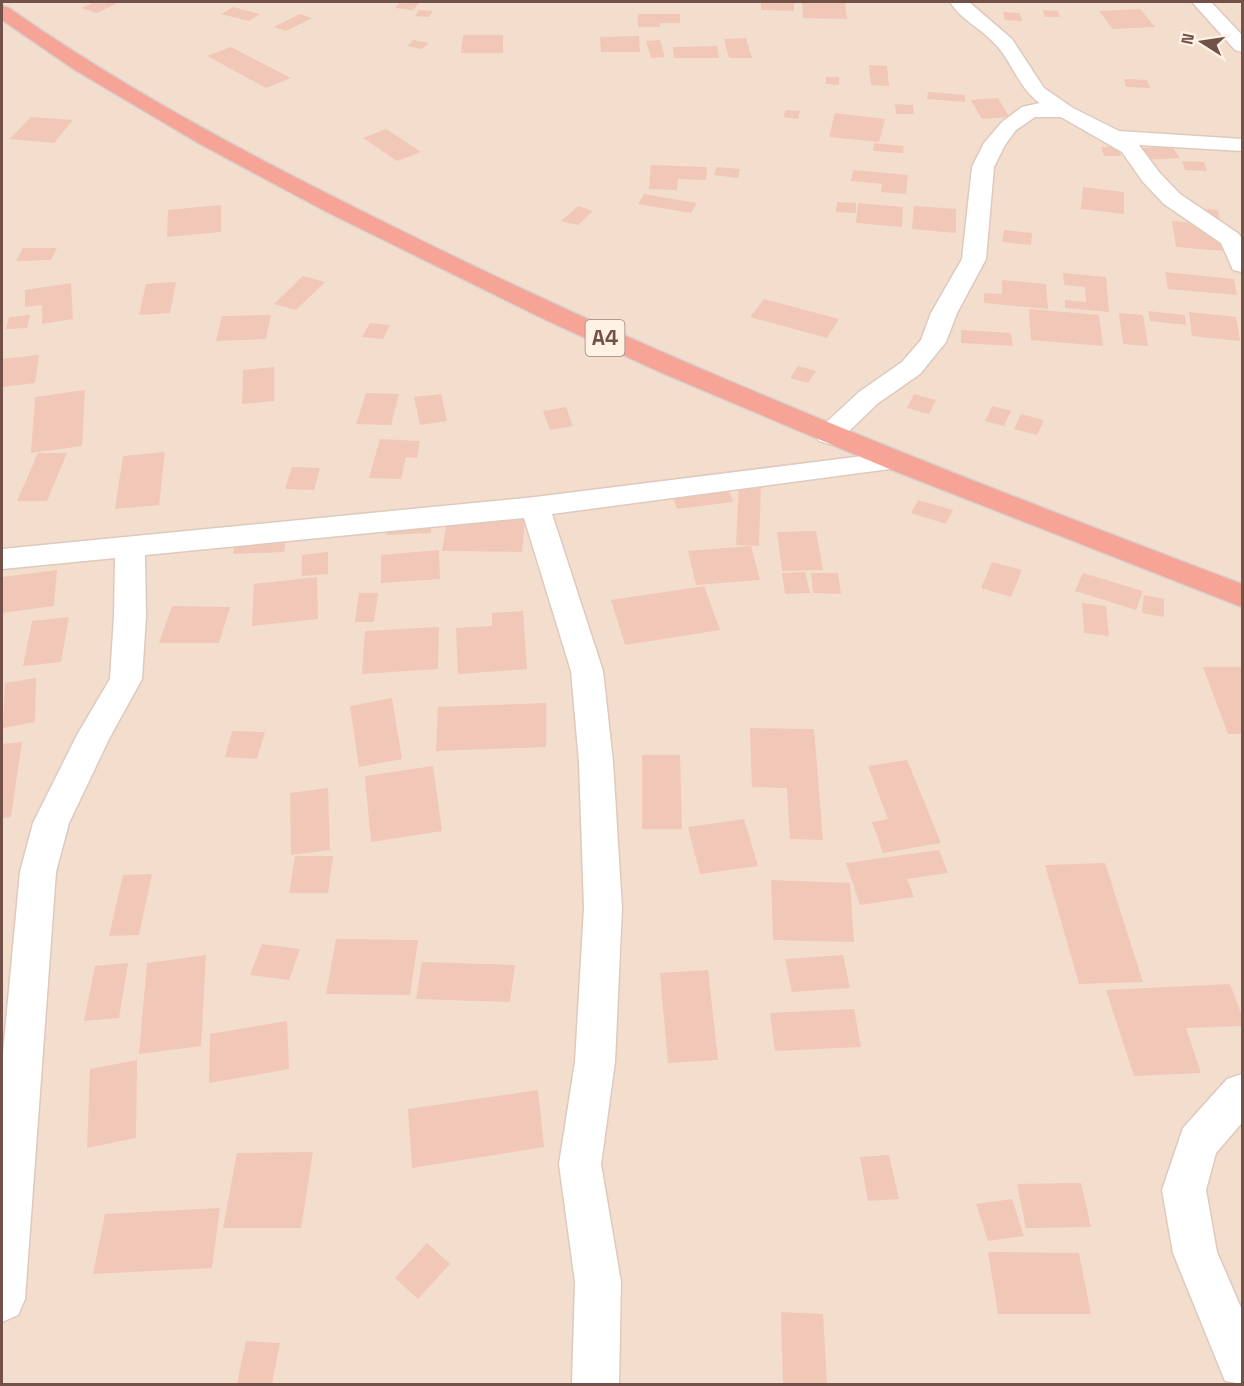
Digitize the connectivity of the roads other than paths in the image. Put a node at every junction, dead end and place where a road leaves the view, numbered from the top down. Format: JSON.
{"nodes":[{"id":1,"x":959,"y":2,"type":"edge"},
{"id":2,"x":1201,"y":2,"type":"edge"},
{"id":3,"x":2,"y":12,"type":"edge"},
{"id":4,"x":1242,"y":46,"type":"edge"},
{"id":5,"x":1066,"y":112,"type":"junction"},
{"id":6,"x":1115,"y":137,"type":"junction"},
{"id":7,"x":1242,"y":145,"type":"edge"},
{"id":8,"x":1242,"y":265,"type":"edge"},
{"id":9,"x":830,"y":435,"type":"junction"},
{"id":10,"x":895,"y":461,"type":"junction"},
{"id":11,"x":535,"y":507,"type":"junction"},
{"id":12,"x":130,"y":547,"type":"junction"},
{"id":13,"x":2,"y":558,"type":"edge"},
{"id":14,"x":1242,"y":596,"type":"edge"},
{"id":15,"x":1242,"y":1093,"type":"edge"},
{"id":16,"x":2,"y":1299,"type":"edge"},
{"id":17,"x":1242,"y":1364,"type":"edge"},
{"id":18,"x":596,"y":1384,"type":"edge"}],
"edges":[{"from":1,"to":5,"type":"street"},
{"from":2,"to":4,"type":"street"},
{"from":3,"to":9,"type":"highway","number":"A4"},
{"from":5,"to":6,"type":"street"},
{"from":5,"to":9,"type":"street"},
{"from":6,"to":7,"type":"street"},
{"from":6,"to":8,"type":"street"},
{"from":9,"to":10,"type":"highway","number":"A4"},
{"from":10,"to":11,"type":"street"},
{"from":10,"to":14,"type":"highway","number":"A4"},
{"from":11,"to":12,"type":"street"},
{"from":11,"to":18,"type":"street"},
{"from":12,"to":13,"type":"street"},
{"from":12,"to":16,"type":"street"},
{"from":15,"to":17,"type":"street"}]}
